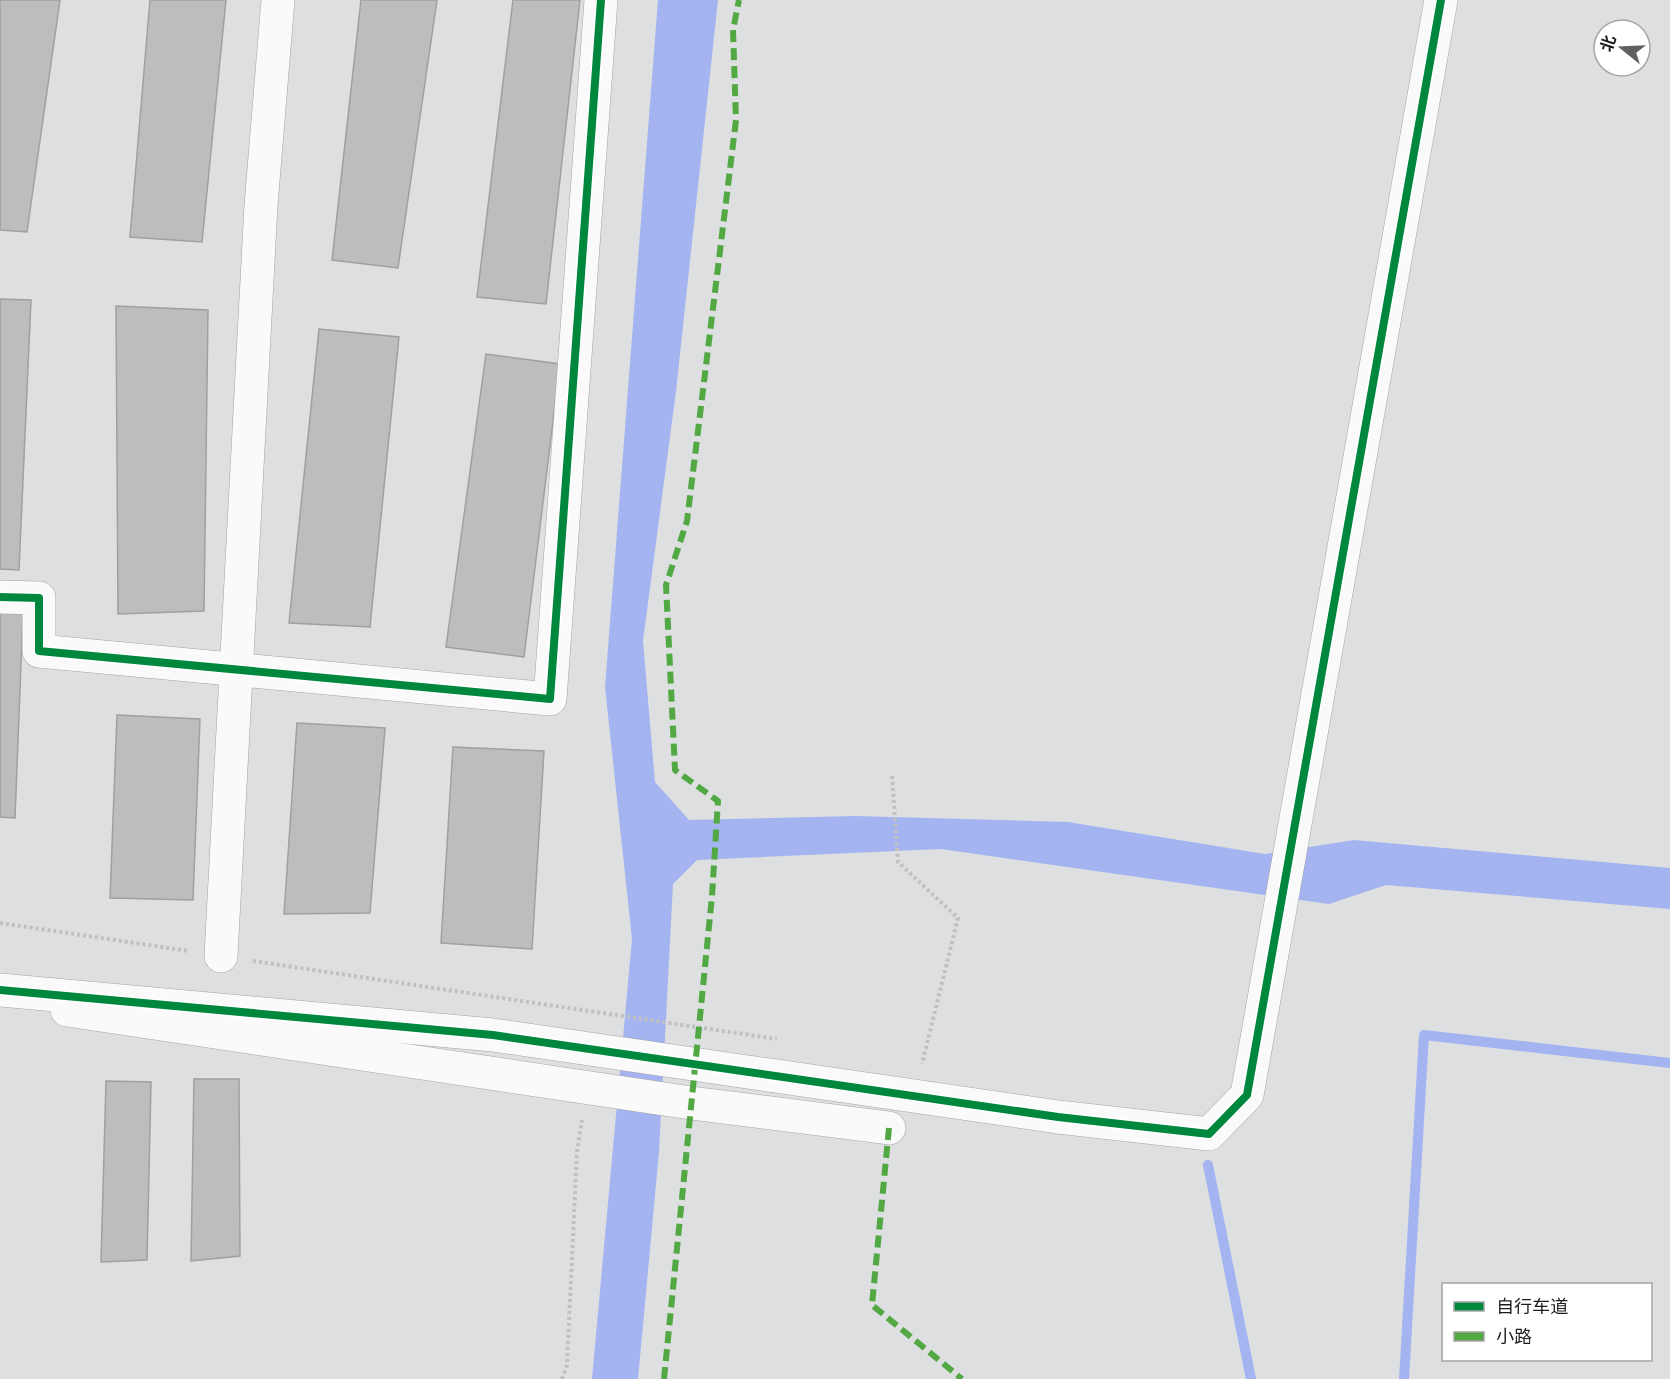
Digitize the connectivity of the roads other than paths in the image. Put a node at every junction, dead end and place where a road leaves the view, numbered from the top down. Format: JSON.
{"nodes":[{"id":1,"x":278,"y":0,"type":"edge"},
{"id":2,"x":601,"y":0,"type":"edge"},
{"id":3,"x":1441,"y":0,"type":"edge"},
{"id":4,"x":0,"y":597,"type":"edge"},
{"id":5,"x":236,"y":670,"type":"junction"},
{"id":6,"x":221,"y":956,"type":"road end"},
{"id":7,"x":0,"y":990,"type":"edge"},
{"id":8,"x":0,"y":1000,"type":"edge"},
{"id":9,"x":889,"y":1128,"type":"dead end"}],
"edges":[{"from":1,"to":5,"type":"street"},
{"from":2,"to":5,"type":"street"},
{"from":3,"to":7,"type":"street"},
{"from":4,"to":5,"type":"street"},
{"from":5,"to":6,"type":"street"},
{"from":8,"to":9,"type":"street"}]}
